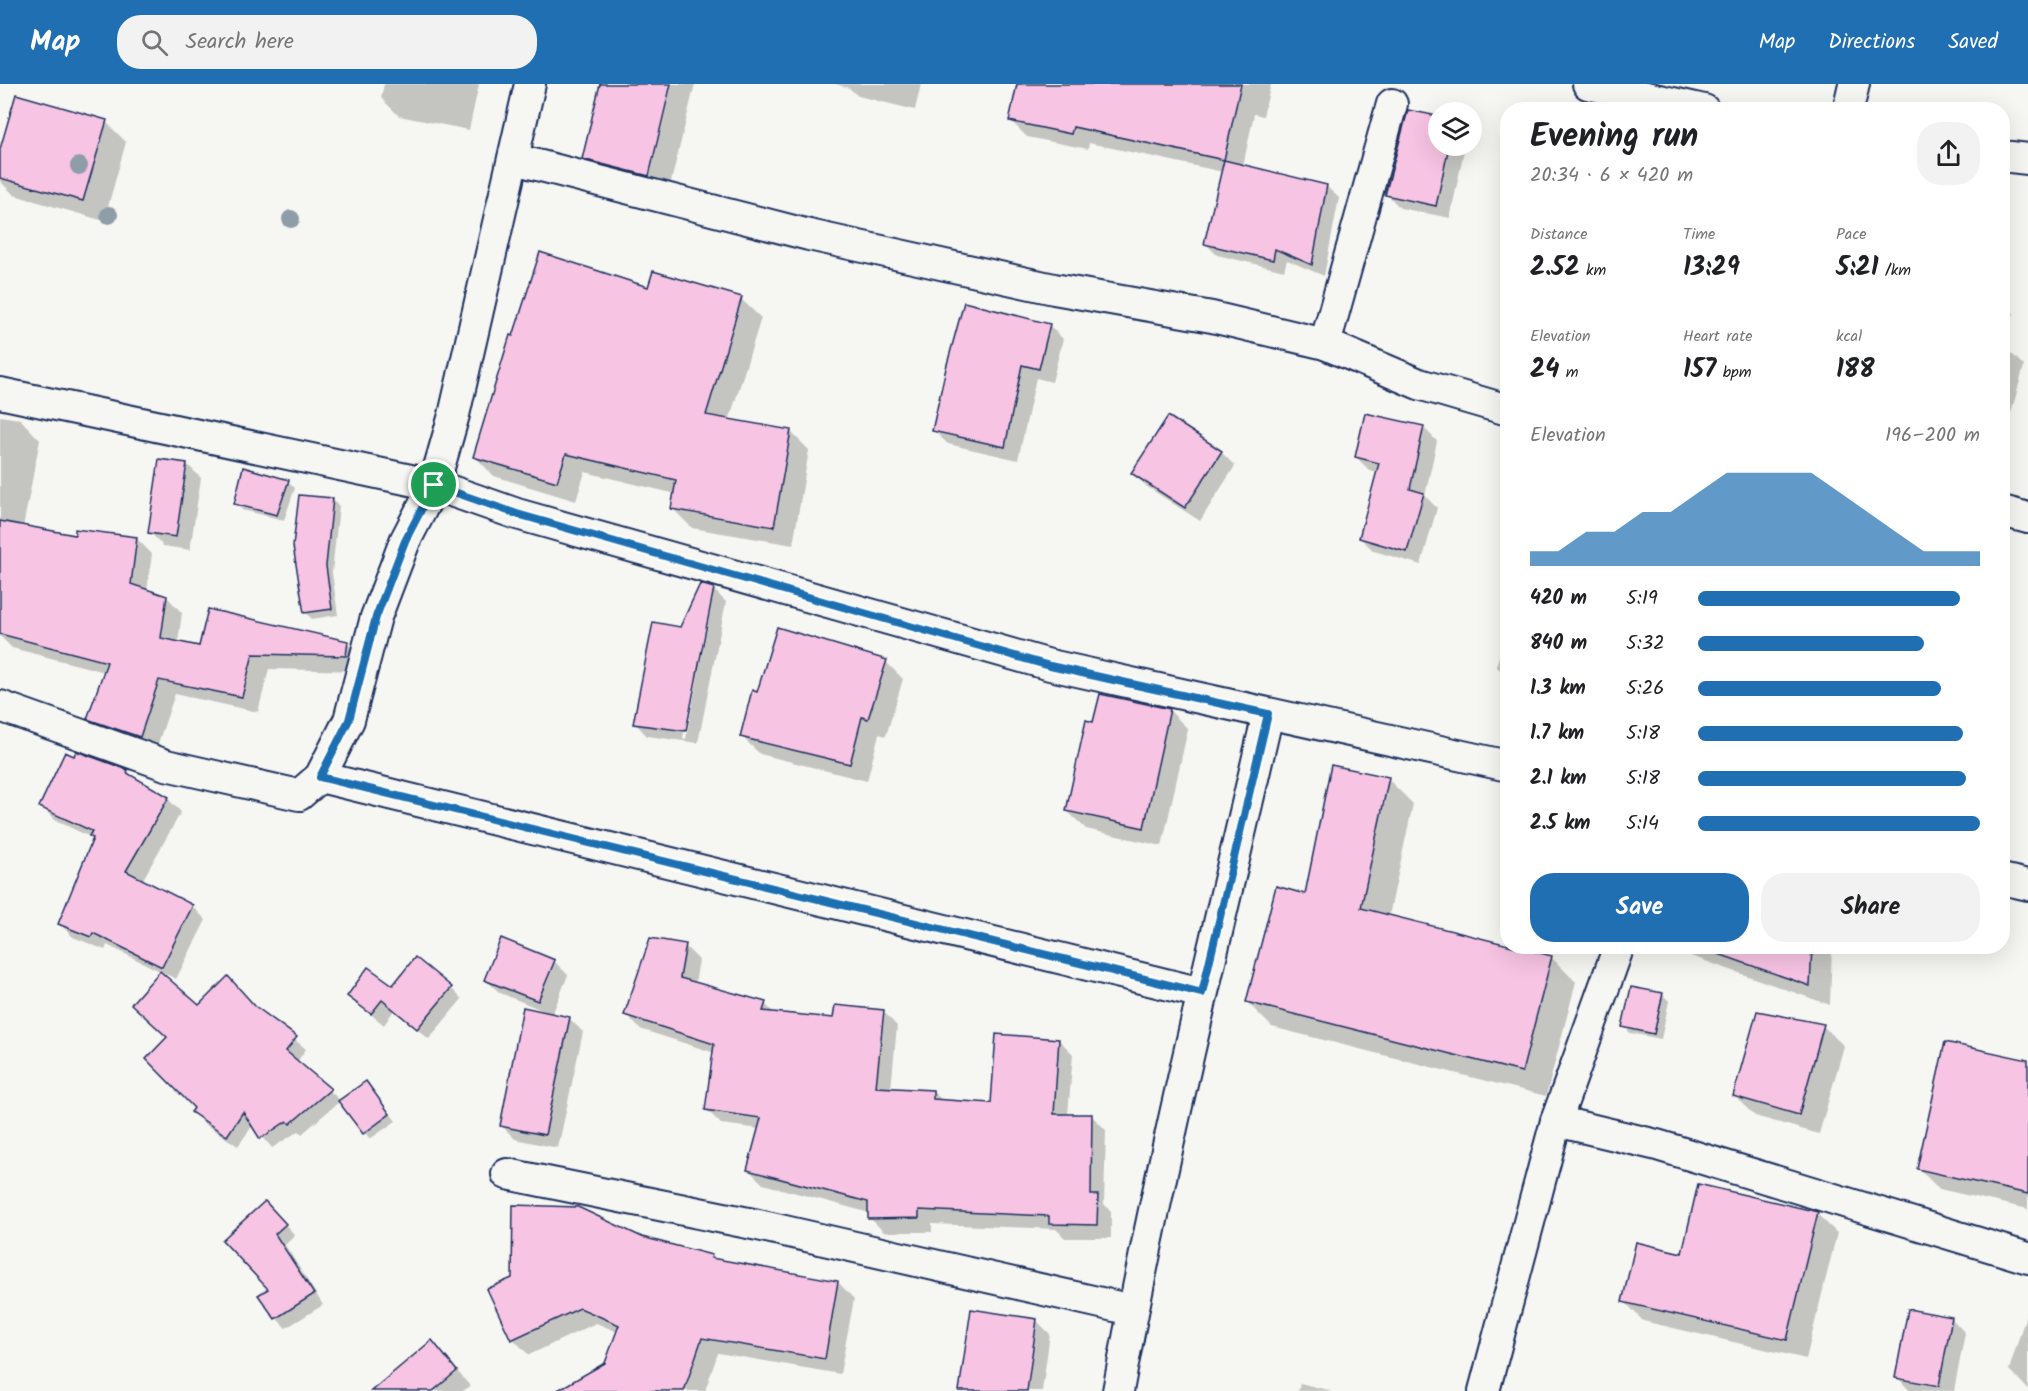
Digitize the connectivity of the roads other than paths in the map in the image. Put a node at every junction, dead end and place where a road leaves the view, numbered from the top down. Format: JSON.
{"nodes":[{"id":1,"x":530,"y":84,"type":"edge"},
{"id":2,"x":1588,"y":84,"type":"edge"},
{"id":3,"x":1854,"y":84,"type":"edge"},
{"id":4,"x":1668,"y":102,"type":"edge"},
{"id":5,"x":1850,"y":102,"type":"edge"},
{"id":6,"x":1392,"y":104,"type":"dead end"},
{"id":7,"x":2010,"y":157,"type":"edge"},
{"id":8,"x":514,"y":159,"type":"junction"},
{"id":9,"x":2028,"y":159,"type":"edge"},
{"id":10,"x":1325,"y":344,"type":"junction"},
{"id":11,"x":0,"y":393,"type":"edge"},
{"id":12,"x":1500,"y":409,"type":"edge"},
{"id":13,"x":434,"y":485,"type":"junction"},
{"id":14,"x":2010,"y":514,"type":"edge"},
{"id":15,"x":2028,"y":518,"type":"edge"},
{"id":16,"x":0,"y":706,"type":"edge"},
{"id":17,"x":1268,"y":714,"type":"junction"},
{"id":18,"x":1500,"y":764,"type":"edge"},
{"id":19,"x":320,"y":777,"type":"junction"},
{"id":20,"x":2010,"y":881,"type":"edge"},
{"id":21,"x":2028,"y":885,"type":"edge"},
{"id":22,"x":1616,"y":954,"type":"edge"},
{"id":23,"x":1202,"y":993,"type":"junction"},
{"id":24,"x":1556,"y":1121,"type":"junction"},
{"id":25,"x":507,"y":1174,"type":"dead end"},
{"id":26,"x":2028,"y":1258,"type":"edge"},
{"id":27,"x":1132,"y":1310,"type":"junction"},
{"id":28,"x":1118,"y":1391,"type":"edge"},
{"id":29,"x":1484,"y":1391,"type":"edge"}],
"edges":[{"from":1,"to":8,"type":"street"},
{"from":2,"to":4,"type":"street"},
{"from":3,"to":5,"type":"street"},
{"from":6,"to":10,"type":"street"},
{"from":7,"to":9,"type":"street"},
{"from":8,"to":10,"type":"street"},
{"from":8,"to":13,"type":"street"},
{"from":10,"to":12,"type":"street"},
{"from":11,"to":13,"type":"street"},
{"from":13,"to":17,"type":"street"},
{"from":13,"to":19,"type":"street"},
{"from":14,"to":15,"type":"street"},
{"from":16,"to":19,"type":"street"},
{"from":17,"to":18,"type":"street"},
{"from":17,"to":23,"type":"street"},
{"from":19,"to":23,"type":"street"},
{"from":20,"to":21,"type":"street"},
{"from":22,"to":24,"type":"street"},
{"from":23,"to":27,"type":"street"},
{"from":24,"to":26,"type":"street"},
{"from":24,"to":29,"type":"street"},
{"from":25,"to":27,"type":"street"},
{"from":27,"to":28,"type":"street"}]}
